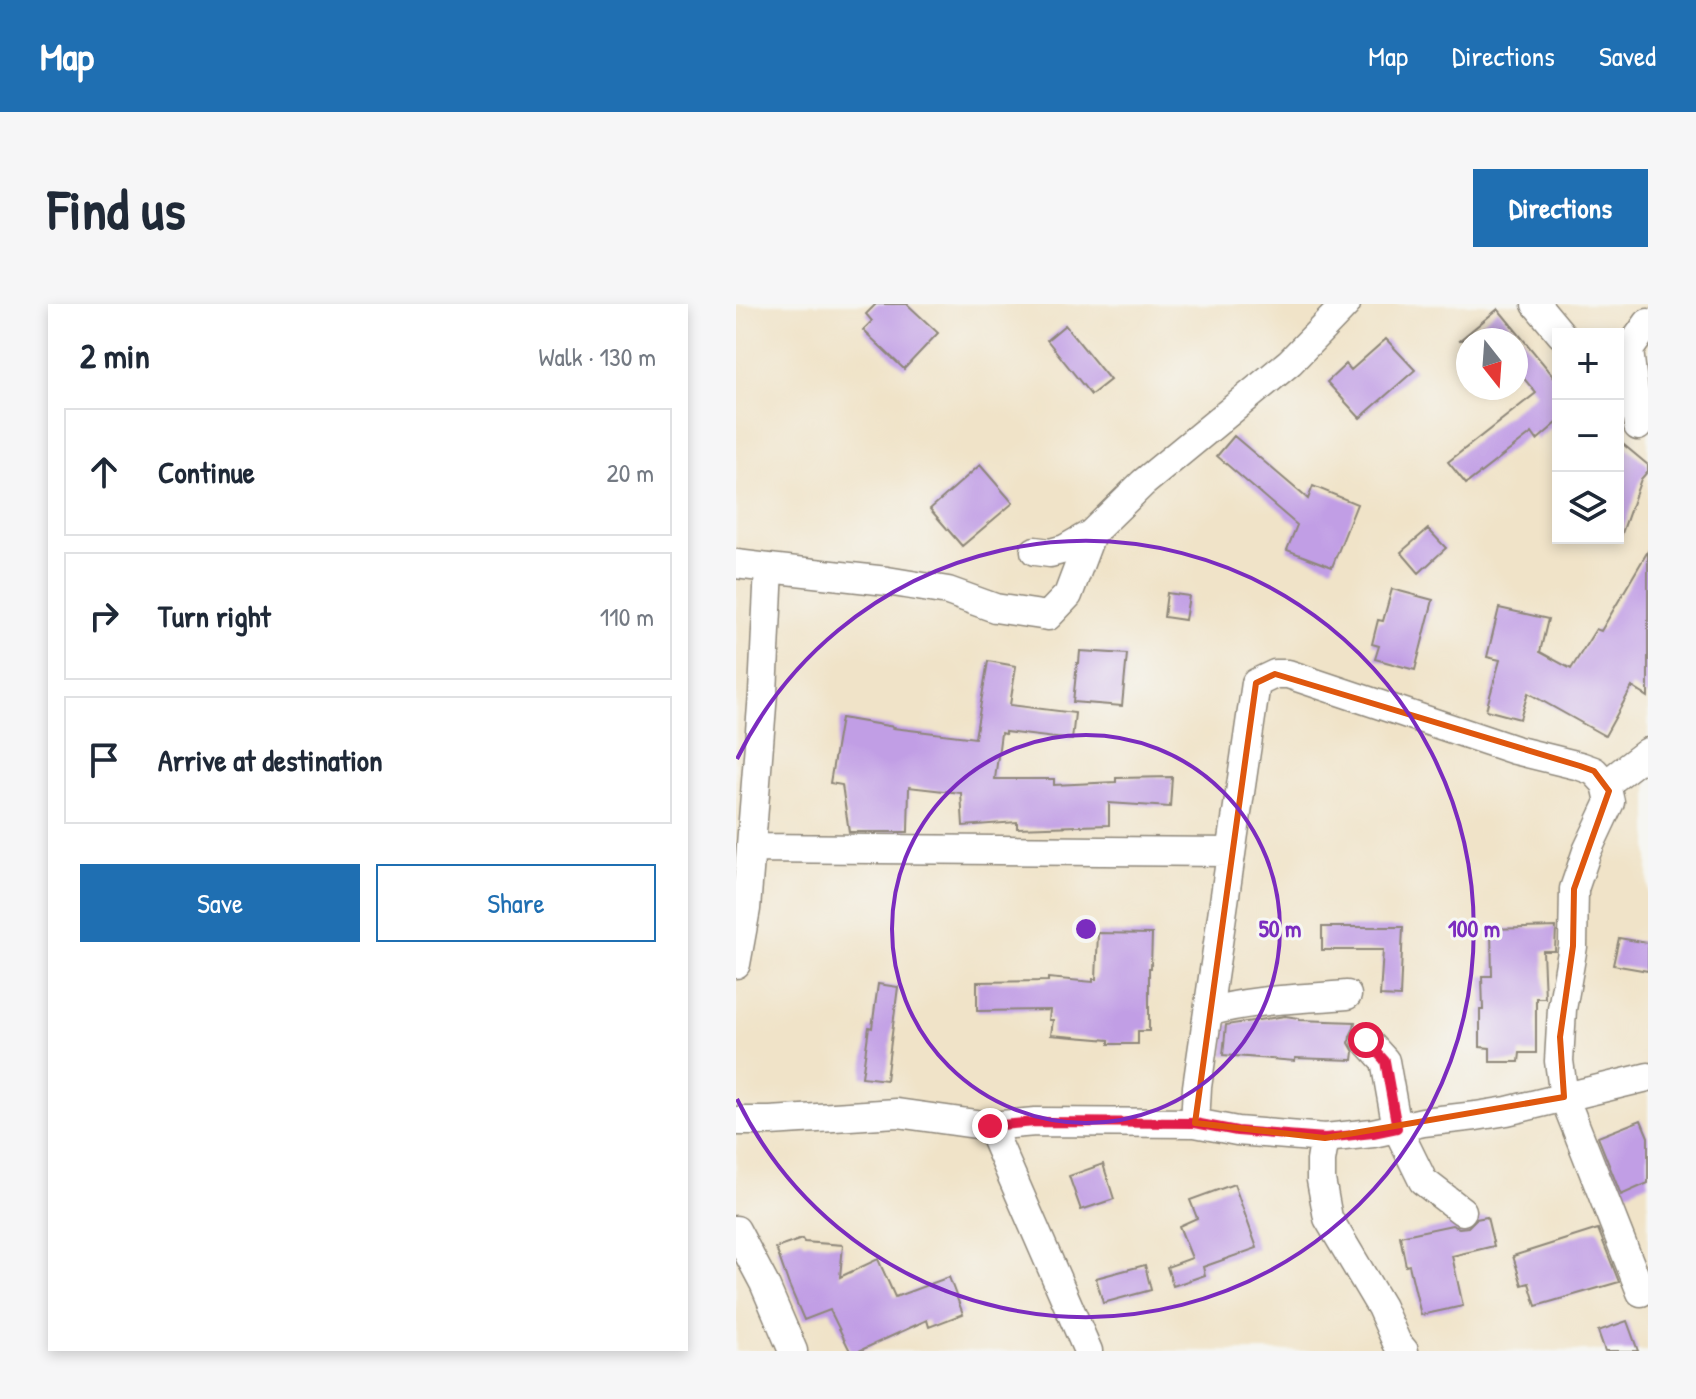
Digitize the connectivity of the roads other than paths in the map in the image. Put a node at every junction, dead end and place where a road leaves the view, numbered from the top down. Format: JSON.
{"nodes":[{"id":1,"x":1346,"y":304,"type":"edge"},
{"id":2,"x":1536,"y":304,"type":"edge"},
{"id":3,"x":1648,"y":323,"type":"edge"},
{"id":4,"x":1556,"y":328,"type":"edge"},
{"id":5,"x":1624,"y":409,"type":"edge"},
{"id":6,"x":1643,"y":432,"type":"edge"},
{"id":7,"x":1091,"y":534,"type":"junction"},
{"id":8,"x":1035,"y":551,"type":"dead end"},
{"id":9,"x":736,"y":564,"type":"edge"},
{"id":10,"x":769,"y":568,"type":"junction"},
{"id":11,"x":1648,"y":752,"type":"edge"},
{"id":12,"x":1606,"y":784,"type":"junction"},
{"id":13,"x":751,"y":848,"type":"junction"},
{"id":14,"x":1230,"y":852,"type":"junction"},
{"id":15,"x":736,"y":964,"type":"edge"},
{"id":16,"x":1347,"y":995,"type":"dead end"},
{"id":17,"x":1208,"y":1012,"type":"junction"},
{"id":18,"x":1366,"y":1040,"type":"dead end"},
{"id":19,"x":1648,"y":1077,"type":"edge"},
{"id":20,"x":1564,"y":1097,"type":"junction"},
{"id":21,"x":736,"y":1121,"type":"edge"},
{"id":22,"x":1195,"y":1123,"type":"junction"},
{"id":23,"x":990,"y":1126,"type":"junction"},
{"id":24,"x":1397,"y":1128,"type":"junction"},
{"id":25,"x":1325,"y":1138,"type":"junction"},
{"id":26,"x":1462,"y":1211,"type":"dead end"},
{"id":27,"x":736,"y":1230,"type":"edge"},
{"id":28,"x":1641,"y":1292,"type":"dead end"},
{"id":29,"x":793,"y":1351,"type":"edge"},
{"id":30,"x":1088,"y":1351,"type":"edge"},
{"id":31,"x":1404,"y":1351,"type":"edge"}],
"edges":[{"from":1,"to":7,"type":"street"},
{"from":2,"to":4,"type":"street"},
{"from":3,"to":6,"type":"street"},
{"from":5,"to":6,"type":"street"},
{"from":7,"to":8,"type":"street"},
{"from":7,"to":10,"type":"street"},
{"from":9,"to":10,"type":"street"},
{"from":10,"to":13,"type":"street"},
{"from":11,"to":12,"type":"street"},
{"from":12,"to":14,"type":"street"},
{"from":12,"to":20,"type":"street"},
{"from":13,"to":14,"type":"street"},
{"from":13,"to":15,"type":"street"},
{"from":14,"to":17,"type":"street"},
{"from":16,"to":17,"type":"street"},
{"from":17,"to":22,"type":"street"},
{"from":18,"to":24,"type":"street"},
{"from":19,"to":20,"type":"street"},
{"from":20,"to":24,"type":"street"},
{"from":20,"to":28,"type":"street"},
{"from":21,"to":23,"type":"street"},
{"from":22,"to":23,"type":"street"},
{"from":22,"to":25,"type":"street"},
{"from":23,"to":30,"type":"street"},
{"from":24,"to":25,"type":"street"},
{"from":24,"to":26,"type":"street"},
{"from":25,"to":31,"type":"street"},
{"from":27,"to":29,"type":"street"}]}
